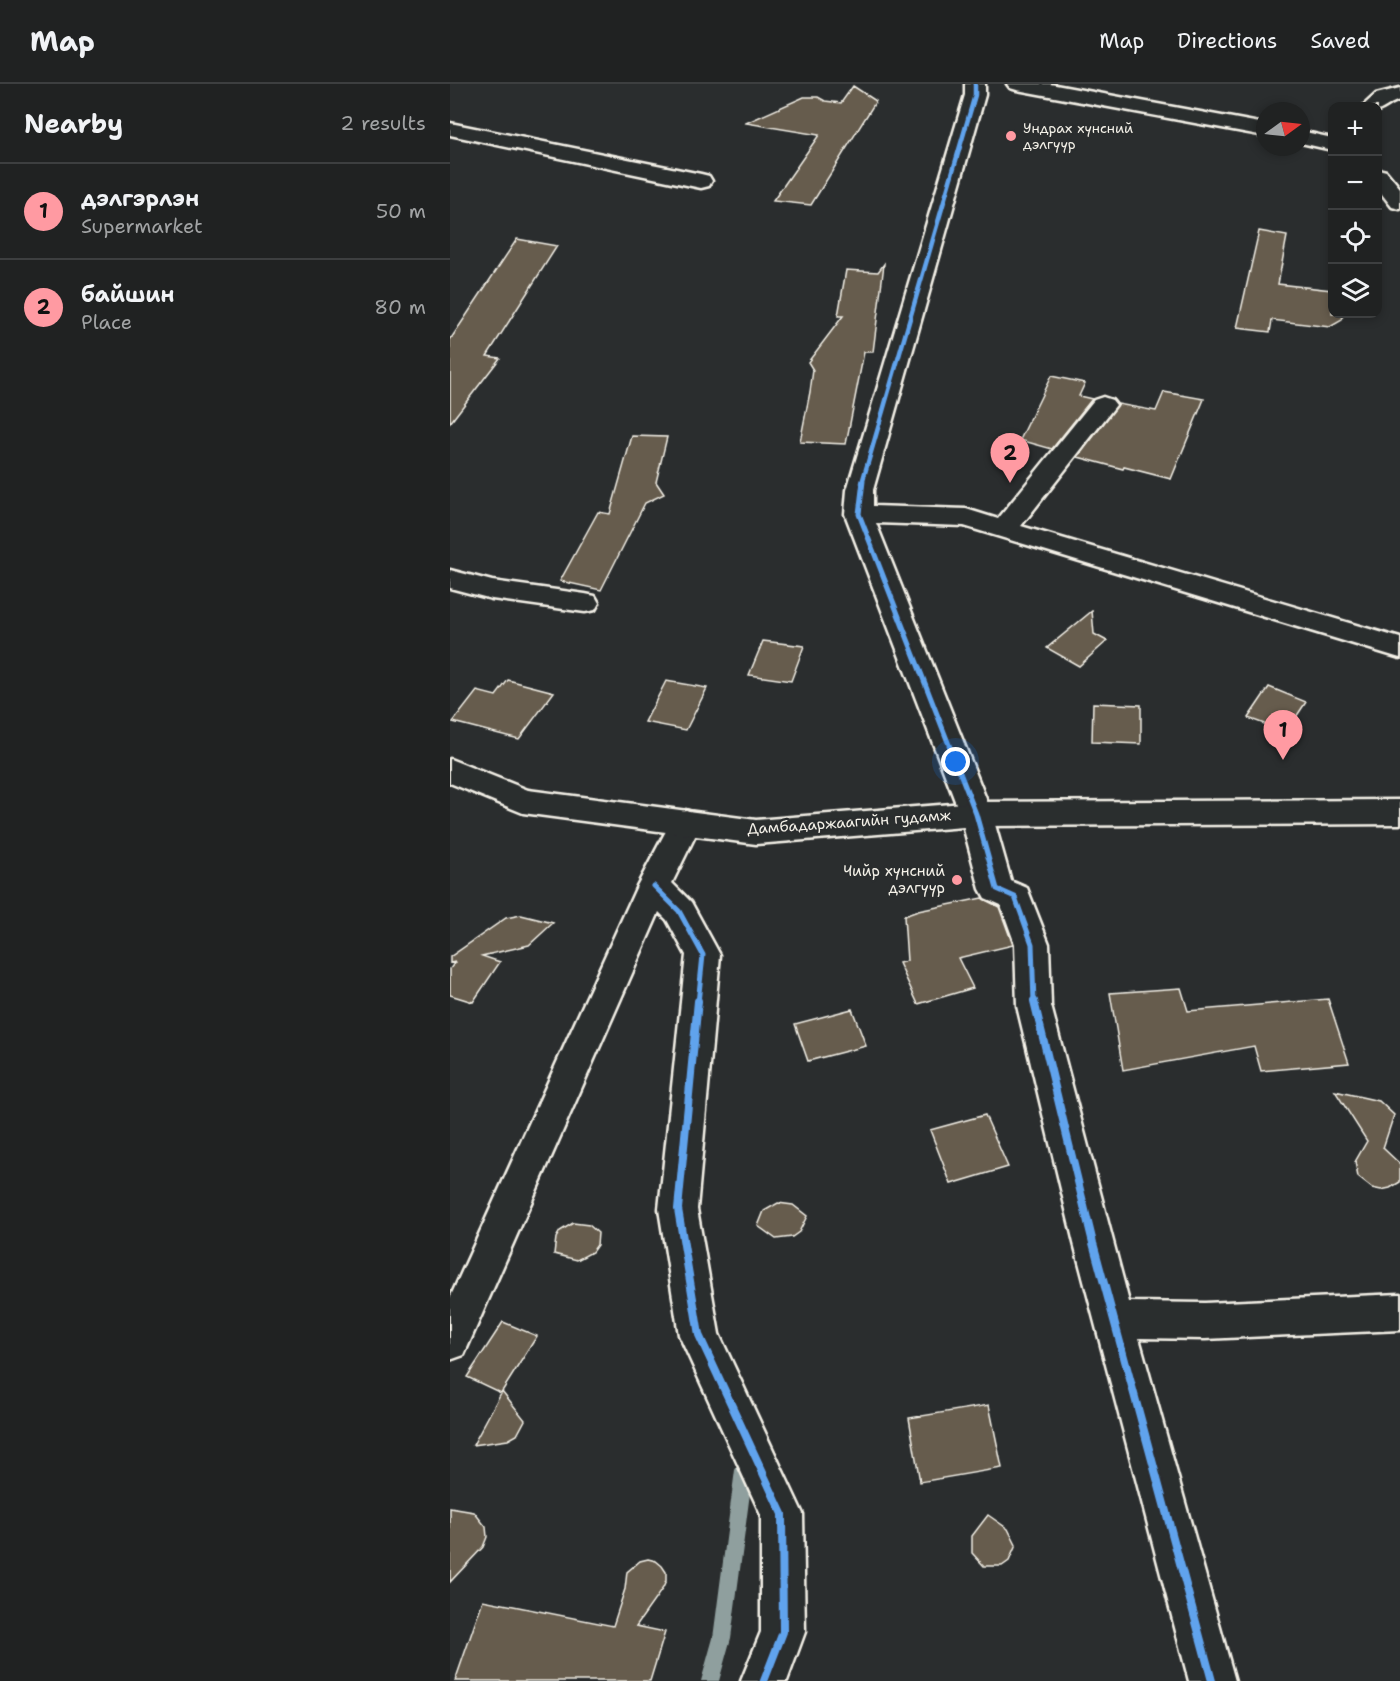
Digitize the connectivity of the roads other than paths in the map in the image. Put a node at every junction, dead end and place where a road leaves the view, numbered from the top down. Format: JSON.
{"nodes":[{"id":1,"x":975,"y":84,"type":"edge"},
{"id":2,"x":1017,"y":84,"type":"edge"},
{"id":3,"x":1400,"y":94,"type":"edge"},
{"id":4,"x":1378,"y":102,"type":"edge"},
{"id":5,"x":1256,"y":128,"type":"edge"},
{"id":6,"x":450,"y":129,"type":"edge"},
{"id":7,"x":1310,"y":138,"type":"edge"},
{"id":8,"x":1328,"y":140,"type":"edge"},
{"id":9,"x":701,"y":181,"type":"dead end"},
{"id":10,"x":1382,"y":182,"type":"edge"},
{"id":11,"x":1400,"y":202,"type":"edge"},
{"id":12,"x":1103,"y":405,"type":"dead end"},
{"id":13,"x":859,"y":514,"type":"junction"},
{"id":14,"x":1005,"y":528,"type":"junction"},
{"id":15,"x":450,"y":579,"type":"edge"},
{"id":16,"x":585,"y":603,"type":"dead end"},
{"id":17,"x":1400,"y":648,"type":"edge"},
{"id":18,"x":450,"y":770,"type":"edge"},
{"id":19,"x":1400,"y":812,"type":"edge"},
{"id":20,"x":976,"y":814,"type":"junction"},
{"id":21,"x":686,"y":822,"type":"junction"},
{"id":22,"x":654,"y":886,"type":"junction"},
{"id":23,"x":1400,"y":1312,"type":"edge"},
{"id":24,"x":1114,"y":1320,"type":"junction"},
{"id":25,"x":450,"y":1342,"type":"edge"},
{"id":26,"x":764,"y":1681,"type":"edge"},
{"id":27,"x":1212,"y":1681,"type":"edge"}],
"edges":[{"from":1,"to":13,"type":"street"},
{"from":2,"to":5,"type":"street"},
{"from":3,"to":4,"type":"street"},
{"from":6,"to":9,"type":"street"},
{"from":7,"to":8,"type":"street"},
{"from":10,"to":11,"type":"street"},
{"from":12,"to":14,"type":"street"},
{"from":13,"to":14,"type":"street"},
{"from":13,"to":20,"type":"street"},
{"from":14,"to":17,"type":"street"},
{"from":15,"to":16,"type":"street"},
{"from":18,"to":21,"type":"street","name":"Дамбадаржаагийн гудамж"},
{"from":19,"to":20,"type":"street","name":"Дамбадаржаагийн гудамж"},
{"from":20,"to":21,"type":"street","name":"Дамбадаржаагийн гудамж"},
{"from":20,"to":24,"type":"street"},
{"from":21,"to":22,"type":"street"},
{"from":22,"to":25,"type":"street"},
{"from":22,"to":26,"type":"street"},
{"from":23,"to":24,"type":"street"},
{"from":24,"to":27,"type":"street"}]}
